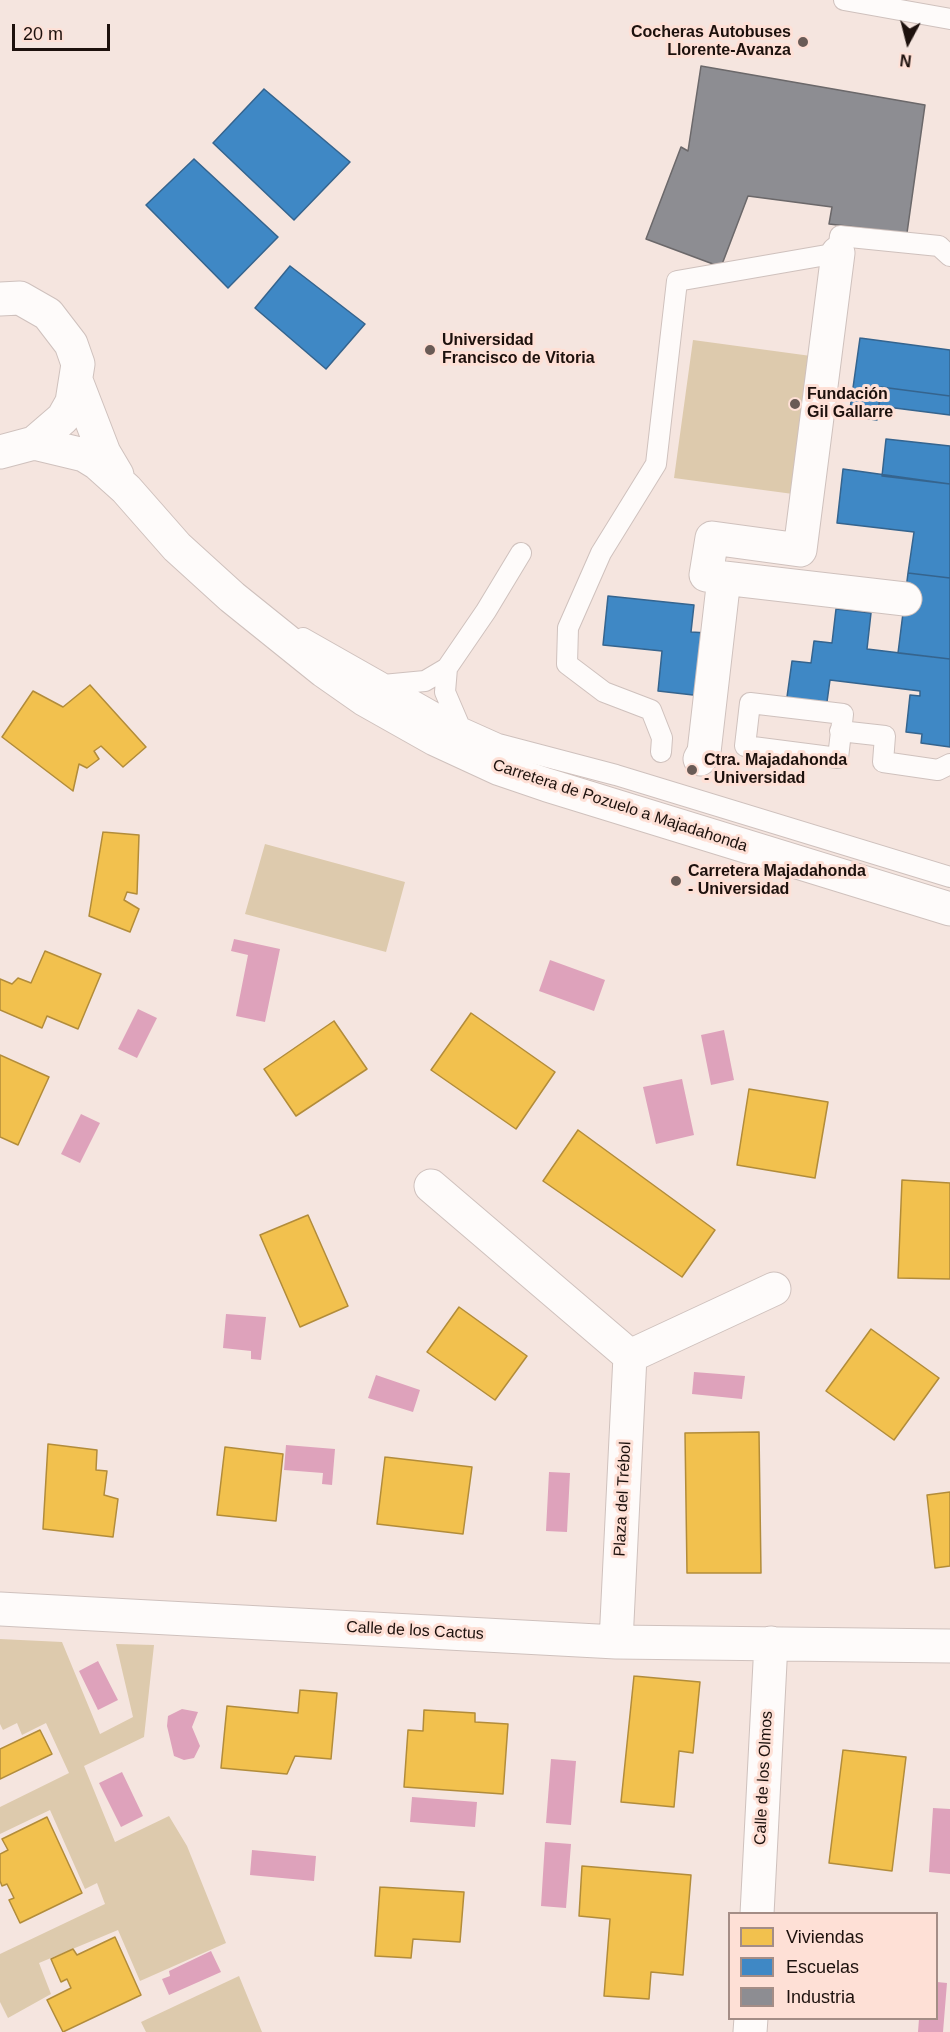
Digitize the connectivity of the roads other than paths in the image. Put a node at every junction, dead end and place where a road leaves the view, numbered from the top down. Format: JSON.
{"nodes":[{"id":1,"x":844,"y":0,"type":"edge"},
{"id":2,"x":950,"y":19,"type":"edge"},
{"id":3,"x":838,"y":253,"type":"junction"},
{"id":4,"x":950,"y":256,"type":"edge"},
{"id":5,"x":7,"y":293,"type":"edge"},
{"id":6,"x":77,"y":383,"type":"junction"},
{"id":7,"x":34,"y":443,"type":"junction"},
{"id":8,"x":0,"y":452,"type":"edge"},
{"id":9,"x":126,"y":489,"type":"junction"},
{"id":10,"x":805,"y":551,"type":"junction"},
{"id":11,"x":521,"y":553,"type":"dead end"},
{"id":12,"x":724,"y":578,"type":"junction"},
{"id":13,"x":795,"y":594,"type":"junction"},
{"id":14,"x":232,"y":597,"type":"junction"},
{"id":15,"x":905,"y":599,"type":"dead end"},
{"id":16,"x":447,"y":668,"type":"junction"},
{"id":17,"x":383,"y":685,"type":"junction"},
{"id":18,"x":460,"y":727,"type":"junction"},
{"id":19,"x":840,"y":731,"type":"junction"},
{"id":20,"x":661,"y":752,"type":"dead end"},
{"id":21,"x":700,"y":759,"type":"dead end"},
{"id":22,"x":950,"y":764,"type":"edge"},
{"id":23,"x":950,"y":877,"type":"edge"},
{"id":24,"x":950,"y":909,"type":"edge"},
{"id":25,"x":431,"y":1186,"type":"dead end"},
{"id":26,"x":774,"y":1289,"type":"dead end"},
{"id":27,"x":630,"y":1356,"type":"junction"},
{"id":28,"x":0,"y":1609,"type":"edge"},
{"id":29,"x":616,"y":1641,"type":"junction"},
{"id":30,"x":771,"y":1643,"type":"junction"},
{"id":31,"x":831,"y":1646,"type":"junction"},
{"id":32,"x":950,"y":1646,"type":"edge"},
{"id":33,"x":950,"y":1666,"type":"edge"},
{"id":34,"x":757,"y":1912,"type":"edge"}],
"edges":[{"from":1,"to":2,"type":"lane"},
{"from":3,"to":4,"type":"lane"},
{"from":3,"to":10,"type":"street"},
{"from":3,"to":20,"type":"lane"},
{"from":5,"to":6,"type":"street"},
{"from":6,"to":7,"type":"street"},
{"from":6,"to":9,"type":"street"},
{"from":7,"to":8,"type":"street"},
{"from":7,"to":9,"type":"street"},
{"from":9,"to":14,"type":"street","name":"Carretera de Pozuelo a Majadahonda"},
{"from":10,"to":12,"type":"street"},
{"from":10,"to":13,"type":"street"},
{"from":11,"to":16,"type":"lane"},
{"from":12,"to":13,"type":"street"},
{"from":12,"to":21,"type":"street"},
{"from":13,"to":15,"type":"street"},
{"from":14,"to":17,"type":"lane"},
{"from":14,"to":24,"type":"street","name":"Carretera de Pozuelo a Majadahonda"},
{"from":16,"to":17,"type":"lane"},
{"from":16,"to":18,"type":"lane"},
{"from":17,"to":18,"type":"lane"},
{"from":18,"to":23,"type":"lane"},
{"from":19,"to":19,"type":"lane"},
{"from":19,"to":22,"type":"lane"},
{"from":25,"to":27,"type":"street"},
{"from":26,"to":27,"type":"street"},
{"from":27,"to":29,"type":"street","name":"Plaza del Trébol"},
{"from":28,"to":29,"type":"street","name":"Calle de los Cactus"},
{"from":29,"to":30,"type":"street","name":"Calle de los Cactus"},
{"from":30,"to":31,"type":"street","name":"Calle de los Cactus"},
{"from":30,"to":34,"type":"street","name":"Calle de los Olmos"},
{"from":31,"to":32,"type":"street","name":"Calle de los Cactus"},
{"from":31,"to":33,"type":"street","name":"Calle de los Cactus"}]}
